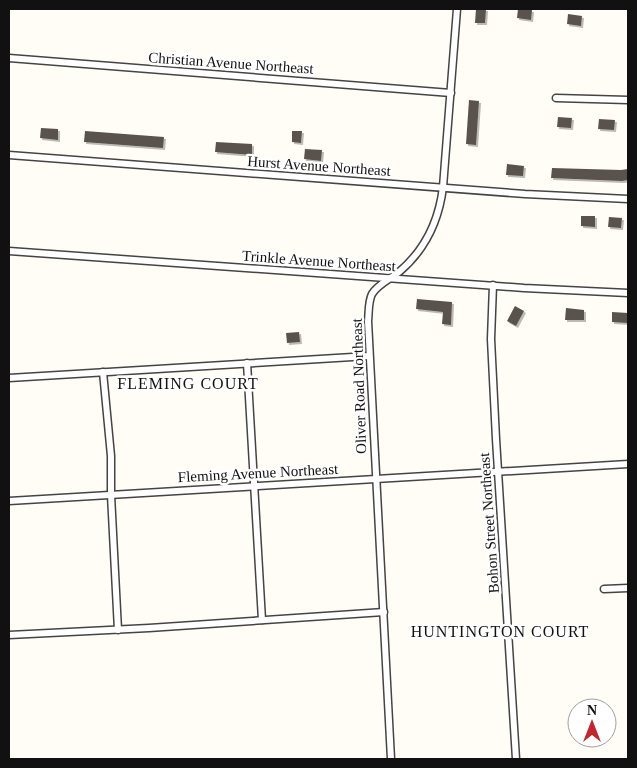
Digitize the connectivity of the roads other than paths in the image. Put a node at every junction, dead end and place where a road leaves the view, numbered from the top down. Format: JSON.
{"nodes":[{"id":1,"x":457,"y":9,"type":"edge"},
{"id":2,"x":9,"y":58,"type":"edge"},
{"id":3,"x":451,"y":93,"type":"junction"},
{"id":4,"x":556,"y":98,"type":"dead end"},
{"id":5,"x":628,"y":100,"type":"edge"},
{"id":6,"x":9,"y":155,"type":"edge"},
{"id":7,"x":444,"y":187,"type":"junction"},
{"id":8,"x":628,"y":199,"type":"edge"},
{"id":9,"x":9,"y":251,"type":"edge"},
{"id":10,"x":391,"y":279,"type":"junction"},
{"id":11,"x":493,"y":286,"type":"junction"},
{"id":12,"x":628,"y":293,"type":"edge"},
{"id":13,"x":369,"y":356,"type":"junction"},
{"id":14,"x":247,"y":364,"type":"junction"},
{"id":15,"x":103,"y":372,"type":"junction"},
{"id":16,"x":9,"y":378,"type":"edge"},
{"id":17,"x":628,"y":464,"type":"edge"},
{"id":18,"x":498,"y":471,"type":"junction"},
{"id":19,"x":376,"y":478,"type":"junction"},
{"id":20,"x":255,"y":486,"type":"junction"},
{"id":21,"x":111,"y":495,"type":"junction"},
{"id":22,"x":9,"y":500,"type":"edge"},
{"id":23,"x":628,"y":588,"type":"edge"},
{"id":24,"x":604,"y":590,"type":"dead end"},
{"id":25,"x":384,"y":612,"type":"junction"},
{"id":26,"x":262,"y":620,"type":"junction"},
{"id":27,"x":118,"y":630,"type":"junction"},
{"id":28,"x":9,"y":635,"type":"edge"},
{"id":29,"x":392,"y":759,"type":"edge"},
{"id":30,"x":516,"y":759,"type":"edge"}],
"edges":[{"from":1,"to":3,"type":"street","name":"Oliver Road Northeast"},
{"from":2,"to":3,"type":"street","name":"Christian Avenue Northeast"},
{"from":3,"to":7,"type":"street","name":"Oliver Road Northeast"},
{"from":4,"to":5,"type":"street"},
{"from":6,"to":7,"type":"street","name":"Hurst Avenue Northeast"},
{"from":7,"to":8,"type":"street","name":"Hurst Avenue Northeast"},
{"from":7,"to":10,"type":"street","name":"Oliver Road Northeast"},
{"from":9,"to":10,"type":"street","name":"Trinkle Avenue Northeast"},
{"from":10,"to":11,"type":"street","name":"Trinkle Avenue Northeast"},
{"from":10,"to":13,"type":"street","name":"Oliver Road Northeast"},
{"from":11,"to":12,"type":"street","name":"Trinkle Avenue Northeast"},
{"from":11,"to":18,"type":"street","name":"Bohon Street Northeast"},
{"from":13,"to":14,"type":"street"},
{"from":13,"to":19,"type":"street","name":"Oliver Road Northeast"},
{"from":14,"to":15,"type":"street"},
{"from":14,"to":20,"type":"street"},
{"from":15,"to":16,"type":"street"},
{"from":15,"to":21,"type":"street"},
{"from":17,"to":18,"type":"street","name":"Fleming Avenue Northeast"},
{"from":18,"to":19,"type":"street","name":"Fleming Avenue Northeast"},
{"from":18,"to":30,"type":"street","name":"Bohon Street Northeast"},
{"from":19,"to":20,"type":"street","name":"Fleming Avenue Northeast"},
{"from":19,"to":25,"type":"street","name":"Oliver Road Northeast"},
{"from":20,"to":21,"type":"street","name":"Fleming Avenue Northeast"},
{"from":20,"to":26,"type":"street"},
{"from":21,"to":22,"type":"street","name":"Fleming Avenue Northeast"},
{"from":21,"to":27,"type":"street"},
{"from":23,"to":24,"type":"street"},
{"from":25,"to":26,"type":"street"},
{"from":25,"to":29,"type":"street","name":"Oliver Road Northeast"},
{"from":26,"to":27,"type":"street"},
{"from":27,"to":28,"type":"street"}]}
